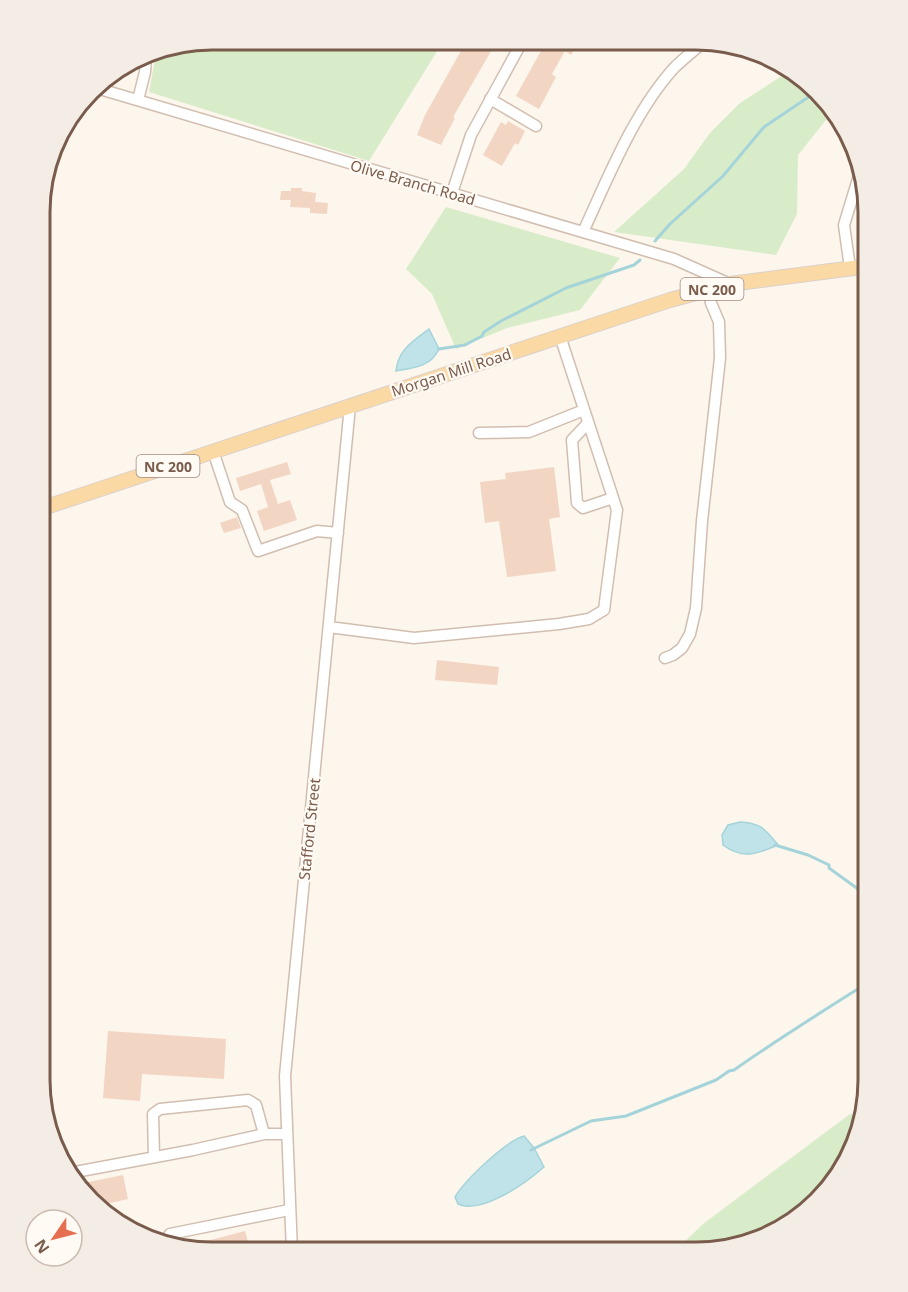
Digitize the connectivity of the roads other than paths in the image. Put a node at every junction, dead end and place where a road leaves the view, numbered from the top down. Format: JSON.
{"nodes":[{"id":1,"x":517,"y":50,"type":"edge"},
{"id":2,"x":695,"y":50,"type":"edge"},
{"id":3,"x":145,"y":64,"type":"edge"},
{"id":4,"x":105,"y":90,"type":"edge"},
{"id":5,"x":490,"y":99,"type":"junction"},
{"id":6,"x":138,"y":100,"type":"junction"},
{"id":7,"x":536,"y":126,"type":"dead end"},
{"id":8,"x":857,"y":188,"type":"edge"},
{"id":9,"x":452,"y":193,"type":"junction"},
{"id":10,"x":584,"y":232,"type":"junction"},
{"id":11,"x":858,"y":267,"type":"edge"},
{"id":12,"x":850,"y":268,"type":"junction"},
{"id":13,"x":730,"y":284,"type":"junction"},
{"id":14,"x":710,"y":289,"type":"junction"},
{"id":15,"x":560,"y":336,"type":"junction"},
{"id":16,"x":350,"y":406,"type":"junction"},
{"id":17,"x":584,"y":410,"type":"junction"},
{"id":18,"x":588,"y":423,"type":"junction"},
{"id":19,"x":479,"y":433,"type":"dead end"},
{"id":20,"x":213,"y":451,"type":"junction"},
{"id":21,"x":613,"y":498,"type":"junction"},
{"id":22,"x":50,"y":505,"type":"edge"},
{"id":23,"x":338,"y":534,"type":"junction"},
{"id":24,"x":329,"y":627,"type":"junction"},
{"id":25,"x":665,"y":658,"type":"dead end"},
{"id":26,"x":264,"y":1134,"type":"junction"},
{"id":27,"x":286,"y":1134,"type":"junction"},
{"id":28,"x":154,"y":1157,"type":"junction"},
{"id":29,"x":77,"y":1172,"type":"edge"},
{"id":30,"x":289,"y":1210,"type":"junction"},
{"id":31,"x":168,"y":1237,"type":"edge"},
{"id":32,"x":291,"y":1242,"type":"edge"}],
"edges":[{"from":1,"to":5,"type":"street"},
{"from":2,"to":10,"type":"street"},
{"from":3,"to":6,"type":"street"},
{"from":4,"to":6,"type":"street","name":"Olive Branch Road"},
{"from":5,"to":7,"type":"street"},
{"from":5,"to":9,"type":"street"},
{"from":6,"to":9,"type":"street","name":"Olive Branch Road"},
{"from":8,"to":12,"type":"street"},
{"from":9,"to":10,"type":"street","name":"Olive Branch Road"},
{"from":10,"to":13,"type":"street","name":"Olive Branch Road"},
{"from":11,"to":12,"type":"main road","name":"Morgan Mill Road","number":"NC 200"},
{"from":12,"to":13,"type":"main road","name":"Morgan Mill Road","number":"NC 200"},
{"from":13,"to":14,"type":"main road","name":"Morgan Mill Road","number":"NC 200"},
{"from":14,"to":15,"type":"main road","name":"Morgan Mill Road","number":"NC 200"},
{"from":14,"to":25,"type":"street"},
{"from":15,"to":16,"type":"main road","name":"Morgan Mill Road","number":"NC 200"},
{"from":15,"to":17,"type":"street"},
{"from":16,"to":20,"type":"main road","name":"Morgan Mill Road","number":"NC 200"},
{"from":16,"to":23,"type":"street","name":"Stafford Street"},
{"from":17,"to":18,"type":"street"},
{"from":17,"to":19,"type":"street"},
{"from":18,"to":21,"type":"street"},
{"from":18,"to":21,"type":"street"},
{"from":20,"to":22,"type":"main road","name":"Morgan Mill Road","number":"NC 200"},
{"from":20,"to":23,"type":"street"},
{"from":21,"to":24,"type":"street"},
{"from":23,"to":24,"type":"street","name":"Stafford Street"},
{"from":24,"to":27,"type":"street","name":"Stafford Street"},
{"from":26,"to":27,"type":"street"},
{"from":26,"to":28,"type":"street"},
{"from":26,"to":28,"type":"street"},
{"from":27,"to":30,"type":"street","name":"Stafford Street"},
{"from":28,"to":29,"type":"street"},
{"from":30,"to":31,"type":"street"},
{"from":30,"to":32,"type":"street","name":"Stafford Street"}]}
